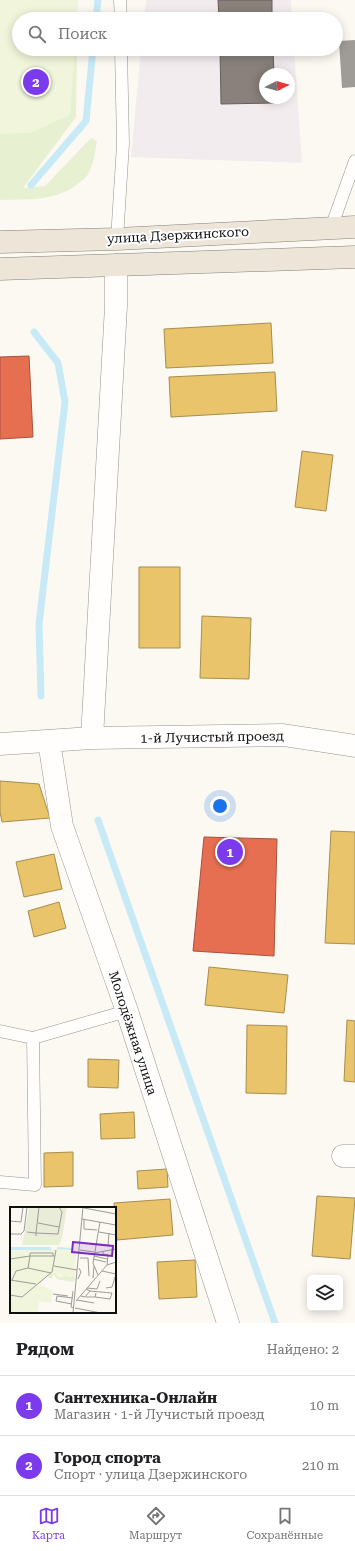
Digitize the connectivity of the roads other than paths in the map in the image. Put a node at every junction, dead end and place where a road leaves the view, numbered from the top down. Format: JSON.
{"nodes":[{"id":1,"x":120,"y":0,"type":"edge"},
{"id":2,"x":121,"y":12,"type":"edge"},
{"id":3,"x":121,"y":56,"type":"edge"},
{"id":4,"x":355,"y":161,"type":"edge"},
{"id":5,"x":355,"y":227,"type":"edge"},
{"id":6,"x":331,"y":228,"type":"junction"},
{"id":7,"x":117,"y":238,"type":"junction"},
{"id":8,"x":0,"y":242,"type":"edge"},
{"id":9,"x":355,"y":257,"type":"edge"},
{"id":10,"x":116,"y":265,"type":"junction"},
{"id":11,"x":0,"y":269,"type":"edge"},
{"id":12,"x":92,"y":738,"type":"junction"},
{"id":13,"x":49,"y":741,"type":"junction"},
{"id":14,"x":0,"y":744,"type":"edge"},
{"id":15,"x":355,"y":746,"type":"edge"},
{"id":16,"x":127,"y":1011,"type":"junction"},
{"id":17,"x":0,"y":1031,"type":"edge"},
{"id":18,"x":33,"y":1038,"type":"junction"},
{"id":19,"x":0,"y":1182,"type":"edge"},
{"id":20,"x":228,"y":1323,"type":"edge"}],
"edges":[{"from":1,"to":2,"type":"lane"},
{"from":3,"to":7,"type":"lane"},
{"from":4,"to":6,"type":"lane"},
{"from":5,"to":6,"type":"main road","name":"улица Дзержинского"},
{"from":6,"to":7,"type":"main road","name":"улица Дзержинского"},
{"from":7,"to":8,"type":"main road","name":"улица Дзержинского"},
{"from":7,"to":10,"type":"main road"},
{"from":9,"to":10,"type":"main road","name":"улица Дзержинского"},
{"from":10,"to":11,"type":"main road","name":"улица Дзержинского"},
{"from":10,"to":12,"type":"street"},
{"from":12,"to":13,"type":"street","name":"1-й Лучистый проезд"},
{"from":12,"to":15,"type":"street","name":"1-й Лучистый проезд"},
{"from":13,"to":14,"type":"street","name":"1-й Лучистый проезд"},
{"from":13,"to":16,"type":"street","name":"Молодёжная улица"},
{"from":16,"to":18,"type":"lane"},
{"from":16,"to":20,"type":"street","name":"Молодёжная улица"},
{"from":17,"to":18,"type":"lane"},
{"from":18,"to":19,"type":"lane"}]}
